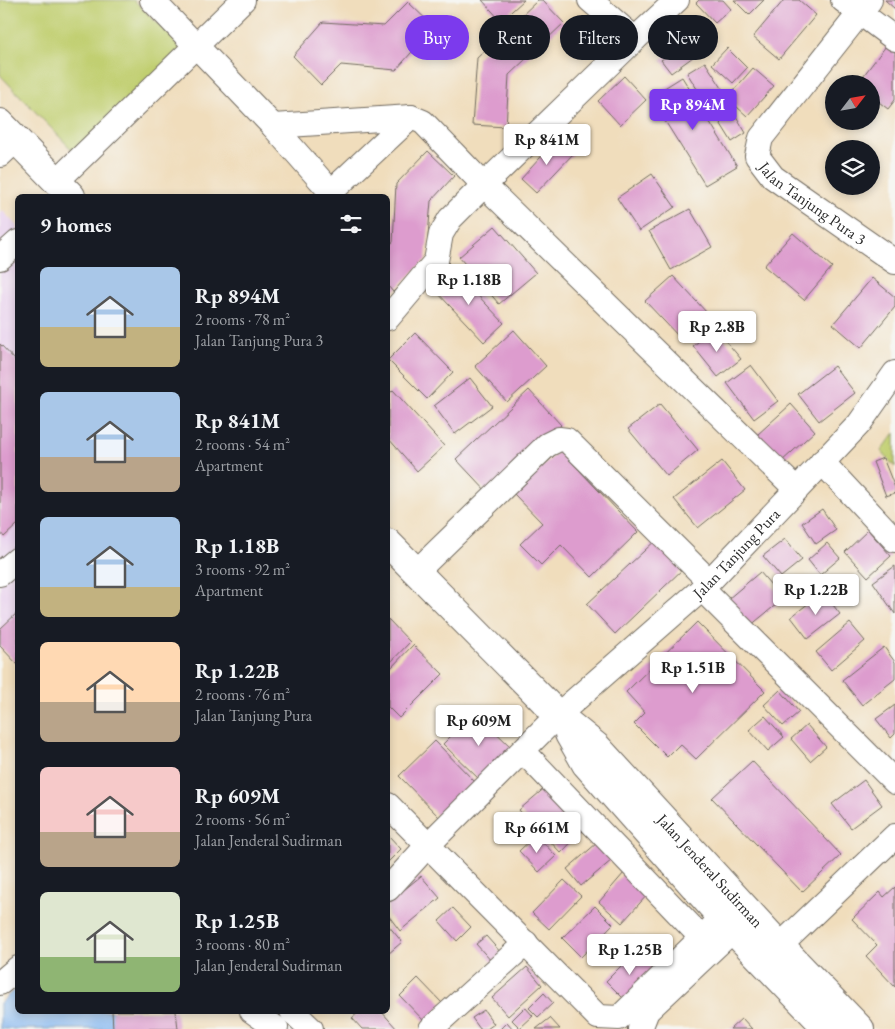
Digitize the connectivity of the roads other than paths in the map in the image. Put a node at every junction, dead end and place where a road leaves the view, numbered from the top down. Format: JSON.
{"nodes":[{"id":1,"x":152,"y":0,"type":"edge"},
{"id":2,"x":243,"y":0,"type":"edge"},
{"id":3,"x":590,"y":0,"type":"edge"},
{"id":4,"x":677,"y":0,"type":"edge"},
{"id":5,"x":858,"y":4,"type":"edge"},
{"id":6,"x":607,"y":15,"type":"edge"},
{"id":7,"x":638,"y":35,"type":"edge"},
{"id":8,"x":895,"y":39,"type":"edge"},
{"id":9,"x":196,"y":47,"type":"junction"},
{"id":10,"x":612,"y":60,"type":"edge"},
{"id":11,"x":411,"y":117,"type":"junction"},
{"id":12,"x":273,"y":126,"type":"junction"},
{"id":13,"x":5,"y":140,"type":"edge"},
{"id":14,"x":484,"y":184,"type":"junction"},
{"id":15,"x":67,"y":192,"type":"edge"},
{"id":16,"x":331,"y":194,"type":"edge"},
{"id":17,"x":895,"y":262,"type":"edge"},
{"id":18,"x":390,"y":316,"type":"edge"},
{"id":19,"x":895,"y":374,"type":"edge"},
{"id":20,"x":822,"y":462,"type":"junction"},
{"id":21,"x":796,"y":489,"type":"junction"},
{"id":22,"x":895,"y":540,"type":"edge"},
{"id":23,"x":390,"y":545,"type":"edge"},
{"id":24,"x":15,"y":561,"type":"edge"},
{"id":25,"x":416,"y":572,"type":"junction"},
{"id":26,"x":0,"y":574,"type":"edge"},
{"id":27,"x":705,"y":584,"type":"junction"},
{"id":28,"x":558,"y":715,"type":"junction"},
{"id":29,"x":523,"y":751,"type":"junction"},
{"id":30,"x":895,"y":782,"type":"edge"},
{"id":31,"x":390,"y":807,"type":"edge"},
{"id":32,"x":895,"y":836,"type":"edge"},
{"id":33,"x":428,"y":845,"type":"junction"},
{"id":34,"x":390,"y":887,"type":"edge"},
{"id":35,"x":727,"y":924,"type":"junction"},
{"id":36,"x":700,"y":937,"type":"junction"},
{"id":37,"x":526,"y":943,"type":"junction"},
{"id":38,"x":772,"y":953,"type":"junction"},
{"id":39,"x":15,"y":970,"type":"edge"},
{"id":40,"x":0,"y":982,"type":"edge"},
{"id":41,"x":262,"y":1014,"type":"edge"},
{"id":42,"x":282,"y":1020,"type":"edge"},
{"id":43,"x":594,"y":1023,"type":"edge"},
{"id":44,"x":311,"y":1029,"type":"edge"},
{"id":45,"x":431,"y":1029,"type":"edge"},
{"id":46,"x":640,"y":1029,"type":"edge"},
{"id":47,"x":828,"y":1029,"type":"edge"},
{"id":48,"x":860,"y":1029,"type":"edge"}],
"edges":[{"from":1,"to":9,"type":"street"},
{"from":2,"to":9,"type":"street"},
{"from":3,"to":6,"type":"street"},
{"from":4,"to":7,"type":"street"},
{"from":5,"to":8,"type":"street"},
{"from":5,"to":17,"type":"street","name":"Jalan Tanjung Pura 3"},
{"from":9,"to":12,"type":"street"},
{"from":9,"to":15,"type":"street"},
{"from":10,"to":14,"type":"street"},
{"from":11,"to":12,"type":"street"},
{"from":11,"to":14,"type":"street"},
{"from":11,"to":16,"type":"street"},
{"from":12,"to":16,"type":"street"},
{"from":13,"to":15,"type":"highway"},
{"from":14,"to":18,"type":"street"},
{"from":14,"to":21,"type":"street"},
{"from":19,"to":20,"type":"street","name":"Jalan Tanjung Pura"},
{"from":20,"to":21,"type":"street","name":"Jalan Tanjung Pura"},
{"from":20,"to":22,"type":"street"},
{"from":21,"to":27,"type":"street","name":"Jalan Tanjung Pura"},
{"from":23,"to":25,"type":"highway","name":"Jalan Jenderal Sudirman"},
{"from":24,"to":26,"type":"street"},
{"from":25,"to":27,"type":"street"},
{"from":25,"to":28,"type":"highway","name":"Jalan Jenderal Sudirman"},
{"from":27,"to":28,"type":"street","name":"Jalan Tanjung Pura"},
{"from":27,"to":30,"type":"street"},
{"from":28,"to":29,"type":"street","name":"Jalan Tanjung Pura"},
{"from":28,"to":35,"type":"highway","name":"Jalan Jenderal Sudirman"},
{"from":28,"to":38,"type":"highway","name":"Jalan Jenderal Sudirman"},
{"from":29,"to":33,"type":"street","name":"Jalan Tanjung Pura"},
{"from":29,"to":36,"type":"street"},
{"from":31,"to":33,"type":"street"},
{"from":32,"to":38,"type":"street"},
{"from":33,"to":34,"type":"street","name":"Jalan Tanjung Pura"},
{"from":33,"to":37,"type":"street"},
{"from":35,"to":36,"type":"street"},
{"from":35,"to":38,"type":"highway","name":"Jalan Jenderal Sudirman"},
{"from":35,"to":46,"type":"street"},
{"from":36,"to":43,"type":"street"},
{"from":37,"to":43,"type":"street"},
{"from":37,"to":45,"type":"street"},
{"from":38,"to":47,"type":"highway","name":"Jalan Jenderal Sudirman"},
{"from":38,"to":48,"type":"highway","name":"Jalan Jenderal Sudirman"},
{"from":39,"to":40,"type":"street"},
{"from":41,"to":42,"type":"street"},
{"from":42,"to":44,"type":"street"}]}
